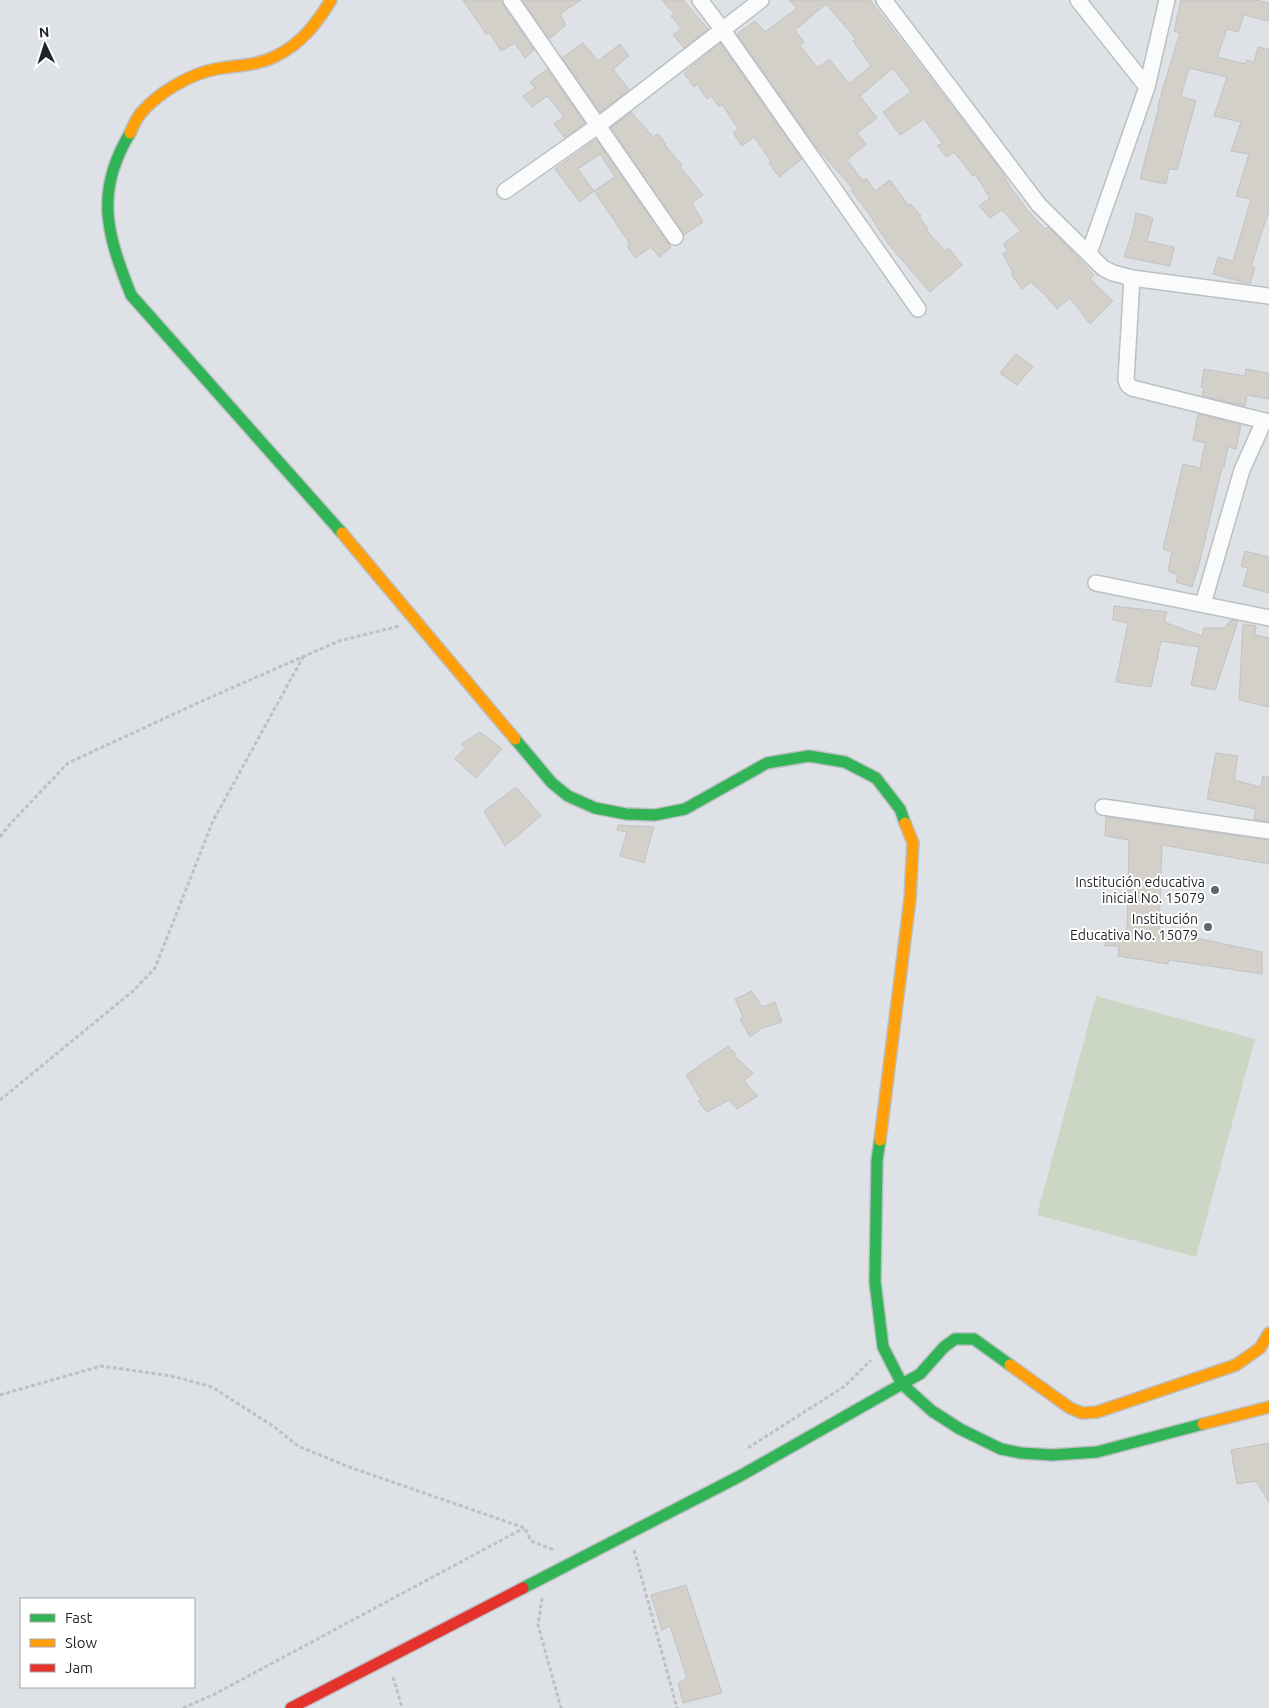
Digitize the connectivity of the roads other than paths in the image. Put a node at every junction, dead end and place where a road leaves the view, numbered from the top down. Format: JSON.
{"nodes":[{"id":1,"x":331,"y":0,"type":"edge"},
{"id":2,"x":511,"y":0,"type":"edge"},
{"id":3,"x":700,"y":0,"type":"edge"},
{"id":4,"x":761,"y":0,"type":"edge"},
{"id":5,"x":884,"y":0,"type":"edge"},
{"id":6,"x":1078,"y":0,"type":"edge"},
{"id":7,"x":1167,"y":0,"type":"edge"},
{"id":8,"x":722,"y":29,"type":"junction"},
{"id":9,"x":1147,"y":87,"type":"junction"},
{"id":10,"x":599,"y":126,"type":"junction"},
{"id":11,"x":505,"y":191,"type":"dead end"},
{"id":12,"x":675,"y":236,"type":"dead end"},
{"id":13,"x":1089,"y":254,"type":"junction"},
{"id":14,"x":1132,"y":278,"type":"junction"},
{"id":15,"x":1269,"y":296,"type":"edge"},
{"id":16,"x":918,"y":308,"type":"dead end"},
{"id":17,"x":1267,"y":421,"type":"edge"},
{"id":18,"x":1096,"y":583,"type":"dead end"},
{"id":19,"x":1203,"y":604,"type":"junction"},
{"id":20,"x":1269,"y":618,"type":"edge"},
{"id":21,"x":1103,"y":807,"type":"dead end"},
{"id":22,"x":1269,"y":830,"type":"edge"},
{"id":23,"x":1269,"y":1333,"type":"edge"},
{"id":24,"x":902,"y":1384,"type":"junction"},
{"id":25,"x":1269,"y":1407,"type":"edge"},
{"id":26,"x":291,"y":1708,"type":"edge"}],
"edges":[{"from":1,"to":24,"type":"street"},
{"from":2,"to":10,"type":"street"},
{"from":3,"to":8,"type":"street"},
{"from":4,"to":8,"type":"street"},
{"from":5,"to":13,"type":"street"},
{"from":6,"to":9,"type":"street"},
{"from":7,"to":9,"type":"street"},
{"from":8,"to":10,"type":"street"},
{"from":8,"to":16,"type":"street"},
{"from":9,"to":13,"type":"street"},
{"from":10,"to":11,"type":"street"},
{"from":10,"to":12,"type":"street"},
{"from":13,"to":14,"type":"street"},
{"from":14,"to":15,"type":"street"},
{"from":14,"to":17,"type":"street"},
{"from":17,"to":19,"type":"street"},
{"from":18,"to":19,"type":"street"},
{"from":19,"to":20,"type":"street"},
{"from":21,"to":22,"type":"street"},
{"from":23,"to":24,"type":"street"},
{"from":24,"to":25,"type":"street"},
{"from":24,"to":26,"type":"street"}]}
